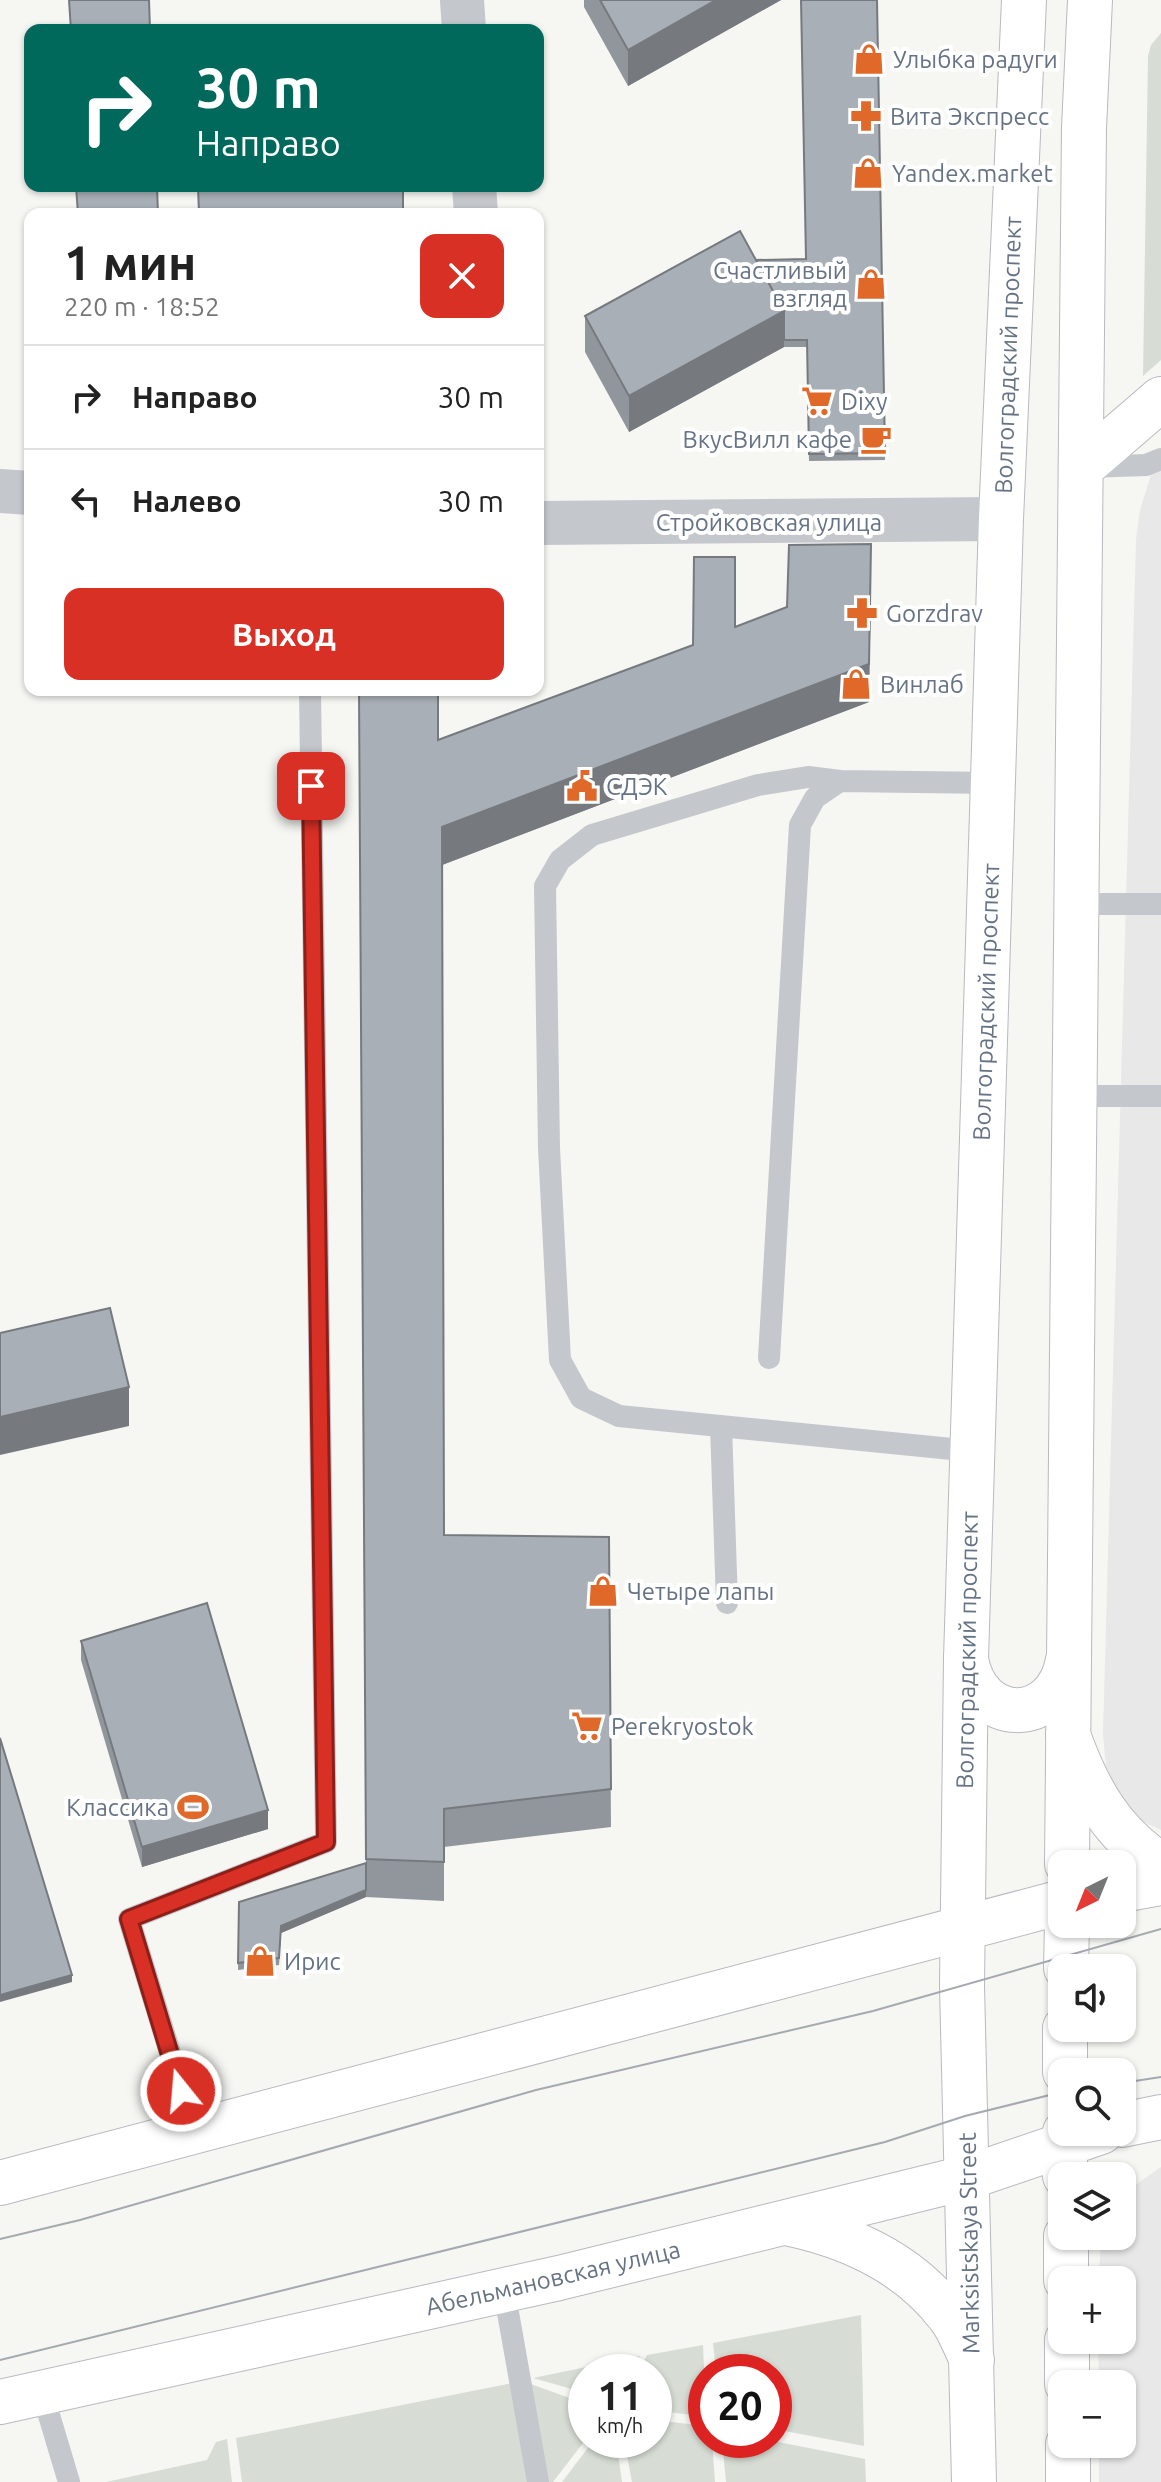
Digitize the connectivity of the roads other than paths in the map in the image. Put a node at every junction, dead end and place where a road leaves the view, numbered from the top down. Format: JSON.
{"nodes":[{"id":1,"x":462,"y":0,"type":"edge"},
{"id":2,"x":1024,"y":0,"type":"edge"},
{"id":3,"x":1090,"y":0,"type":"edge"},
{"id":4,"x":464,"y":24,"type":"edge"},
{"id":5,"x":1161,"y":399,"type":"edge"},
{"id":6,"x":1161,"y":459,"type":"edge"},
{"id":7,"x":1082,"y":467,"type":"junction"},
{"id":8,"x":0,"y":491,"type":"edge"},
{"id":9,"x":24,"y":493,"type":"edge"},
{"id":10,"x":1001,"y":519,"type":"junction"},
{"id":11,"x":544,"y":523,"type":"edge"},
{"id":12,"x":310,"y":696,"type":"edge"},
{"id":13,"x":840,"y":781,"type":"junction"},
{"id":14,"x":993,"y":783,"type":"junction"},
{"id":15,"x":1076,"y":904,"type":"junction"},
{"id":16,"x":1161,"y":904,"type":"edge"},
{"id":17,"x":1074,"y":1096,"type":"junction"},
{"id":18,"x":1161,"y":1096,"type":"edge"},
{"id":19,"x":769,"y":1358,"type":"dead end"},
{"id":20,"x":721,"y":1426,"type":"junction"},
{"id":21,"x":972,"y":1451,"type":"junction"},
{"id":22,"x":727,"y":1603,"type":"dead end"},
{"id":23,"x":966,"y":1659,"type":"junction"},
{"id":24,"x":1068,"y":1660,"type":"junction"},
{"id":25,"x":1068,"y":1735,"type":"junction"},
{"id":26,"x":1067,"y":1850,"type":"edge"},
{"id":27,"x":1161,"y":1865,"type":"edge"},
{"id":28,"x":1161,"y":1883,"type":"edge"},
{"id":29,"x":1136,"y":1887,"type":"edge"},
{"id":30,"x":1048,"y":1906,"type":"edge"},
{"id":31,"x":961,"y":1928,"type":"junction"},
{"id":32,"x":963,"y":2005,"type":"joint"},
{"id":33,"x":1161,"y":2117,"type":"edge"},
{"id":34,"x":1136,"y":2122,"type":"edge"},
{"id":35,"x":195,"y":2134,"type":"junction"},
{"id":36,"x":1074,"y":2146,"type":"edge"},
{"id":37,"x":969,"y":2177,"type":"junction"},
{"id":38,"x":0,"y":2183,"type":"edge"},
{"id":39,"x":784,"y":2223,"type":"junction"},
{"id":40,"x":504,"y":2290,"type":"junction"},
{"id":41,"x":972,"y":2360,"type":"junction"},
{"id":42,"x":42,"y":2392,"type":"junction"},
{"id":43,"x":0,"y":2402,"type":"edge"},
{"id":44,"x":1068,"y":2458,"type":"edge"},
{"id":45,"x":69,"y":2482,"type":"edge"},
{"id":46,"x":538,"y":2482,"type":"edge"},
{"id":47,"x":974,"y":2482,"type":"edge"},
{"id":48,"x":1068,"y":2482,"type":"edge"}],
"edges":[{"from":1,"to":4,"type":"street"},
{"from":2,"to":10,"type":"main road","name":"Волгоградский проспект"},
{"from":3,"to":7,"type":"main road"},
{"from":5,"to":7,"type":"main road"},
{"from":6,"to":7,"type":"lane"},
{"from":7,"to":15,"type":"main road"},
{"from":8,"to":9,"type":"street"},
{"from":10,"to":11,"type":"street","name":"Стройковская улица"},
{"from":10,"to":14,"type":"main road","name":"Волгоградский проспект"},
{"from":12,"to":35,"type":"lane"},
{"from":13,"to":14,"type":"lane"},
{"from":13,"to":19,"type":"lane"},
{"from":13,"to":20,"type":"lane"},
{"from":14,"to":21,"type":"main road","name":"Волгоградский проспект"},
{"from":15,"to":16,"type":"lane"},
{"from":15,"to":17,"type":"main road"},
{"from":17,"to":18,"type":"lane"},
{"from":17,"to":24,"type":"main road"},
{"from":20,"to":21,"type":"lane"},
{"from":20,"to":22,"type":"lane"},
{"from":21,"to":23,"type":"main road","name":"Волгоградский проспект"},
{"from":23,"to":24,"type":"main road"},
{"from":23,"to":31,"type":"main road","name":"Волгоградский проспект"},
{"from":24,"to":25,"type":"main road"},
{"from":25,"to":26,"type":"main road"},
{"from":25,"to":27,"type":"main road"},
{"from":28,"to":29,"type":"main road"},
{"from":30,"to":31,"type":"main road"},
{"from":31,"to":32,"type":"main road","name":"Волгоградский проспект"},
{"from":31,"to":35,"type":"main road"},
{"from":32,"to":37,"type":"main road","name":"Marksistskaya Street"},
{"from":33,"to":34,"type":"main road"},
{"from":35,"to":38,"type":"main road"},
{"from":36,"to":37,"type":"main road","name":"Абельмановская улица"},
{"from":37,"to":39,"type":"main road","name":"Абельмановская улица"},
{"from":37,"to":41,"type":"main road","name":"Marksistskaya Street"},
{"from":39,"to":40,"type":"main road","name":"Абельмановская улица"},
{"from":39,"to":41,"type":"main road"},
{"from":40,"to":42,"type":"main road","name":"Абельмановская улица"},
{"from":40,"to":46,"type":"lane"},
{"from":41,"to":47,"type":"main road","name":"Marksistskaya Street"},
{"from":42,"to":43,"type":"main road","name":"Абельмановская улица"},
{"from":42,"to":45,"type":"lane"},
{"from":44,"to":48,"type":"main road"}]}
